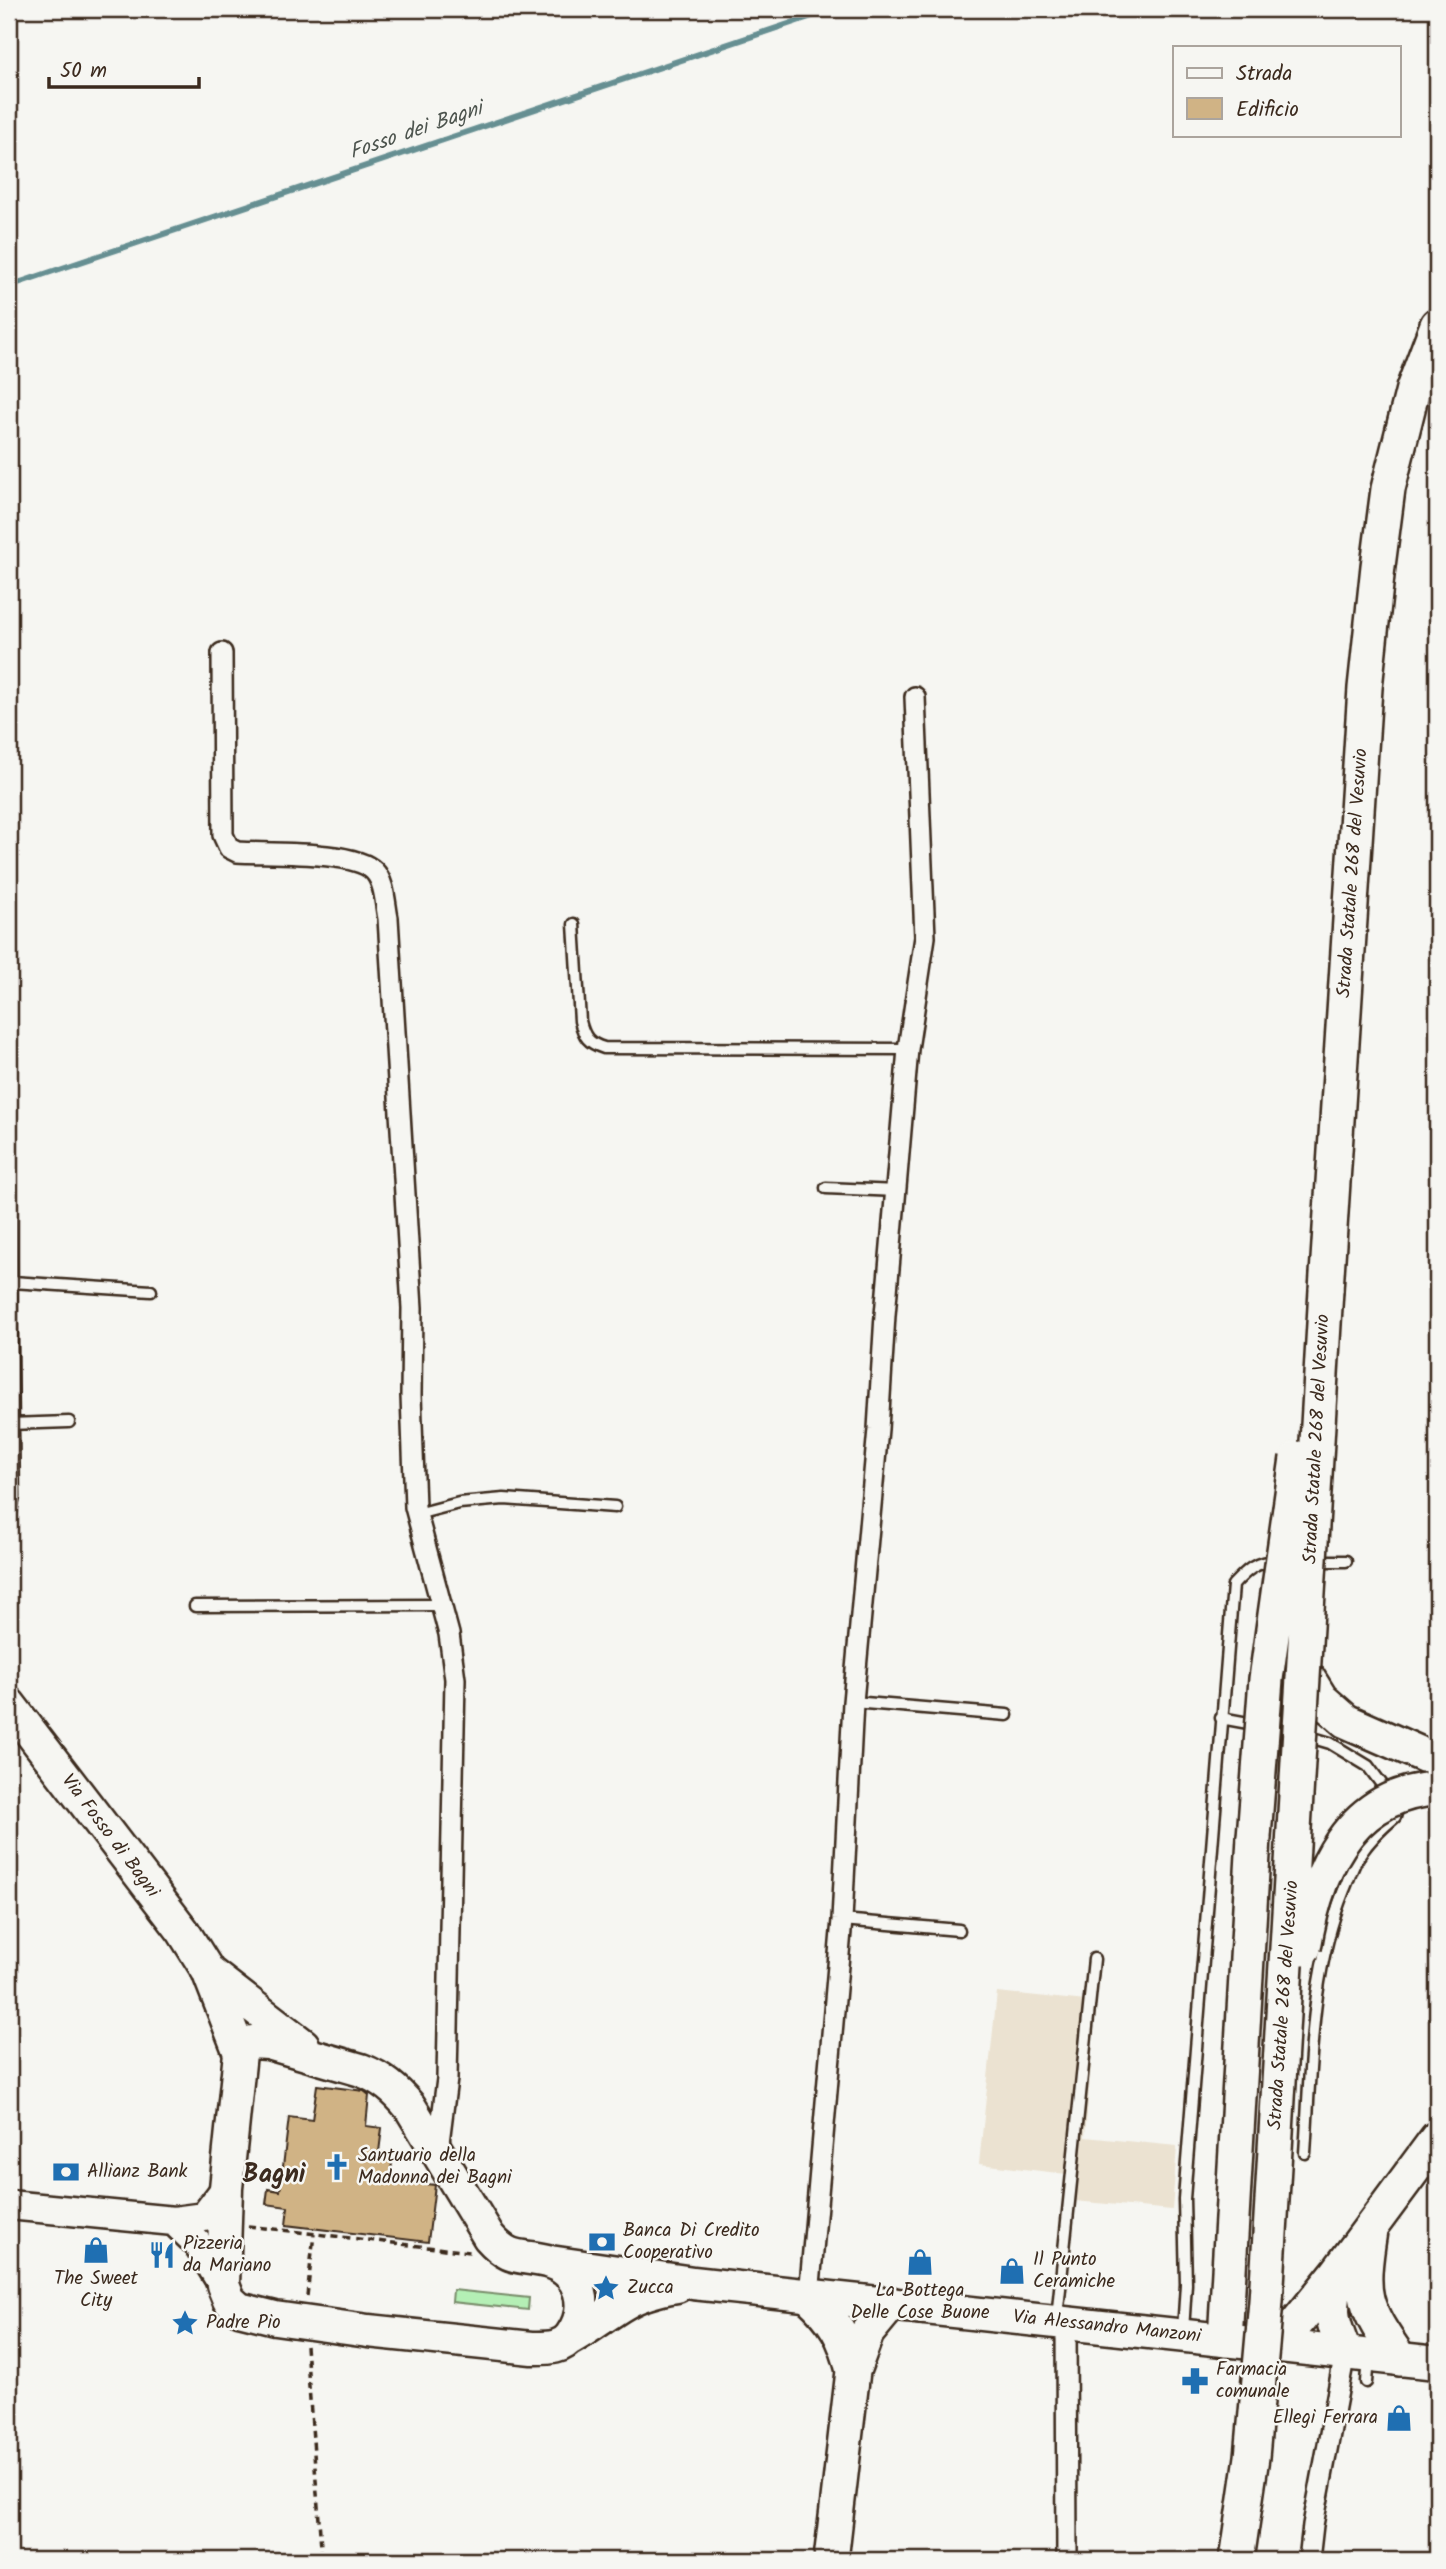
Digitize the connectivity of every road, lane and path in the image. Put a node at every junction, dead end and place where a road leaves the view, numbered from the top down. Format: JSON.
{"nodes":[{"id":1,"x":1437,"y":325,"type":"edge"},
{"id":2,"x":222,"y":653,"type":"dead end"},
{"id":3,"x":915,"y":697,"type":"dead end"},
{"id":4,"x":574,"y":924,"type":"dead end"},
{"id":5,"x":908,"y":1049,"type":"junction"},
{"id":6,"x":9,"y":1156,"type":"edge"},
{"id":7,"x":826,"y":1188,"type":"dead end"},
{"id":8,"x":897,"y":1191,"type":"junction"},
{"id":9,"x":12,"y":1282,"type":"junction"},
{"id":10,"x":1326,"y":1290,"type":"junction"},
{"id":11,"x":151,"y":1291,"type":"dead end"},
{"id":12,"x":69,"y":1422,"type":"dead end"},
{"id":13,"x":11,"y":1424,"type":"edge"},
{"id":14,"x":615,"y":1507,"type":"dead end"},
{"id":15,"x":417,"y":1514,"type":"junction"},
{"id":16,"x":9,"y":1521,"type":"edge"},
{"id":17,"x":1291,"y":1561,"type":"dead end"},
{"id":18,"x":1305,"y":1561,"type":"dead end"},
{"id":19,"x":1346,"y":1561,"type":"dead end"},
{"id":20,"x":441,"y":1605,"type":"junction"},
{"id":21,"x":195,"y":1606,"type":"dead end"},
{"id":22,"x":1303,"y":1670,"type":"junction"},
{"id":23,"x":853,"y":1702,"type":"junction"},
{"id":24,"x":9,"y":1704,"type":"edge"},
{"id":25,"x":1007,"y":1715,"type":"dead end"},
{"id":26,"x":1221,"y":1717,"type":"junction"},
{"id":27,"x":1437,"y":1761,"type":"edge"},
{"id":28,"x":1437,"y":1789,"type":"edge"},
{"id":29,"x":842,"y":1920,"type":"junction"},
{"id":30,"x":959,"y":1930,"type":"dead end"},
{"id":31,"x":1094,"y":1959,"type":"dead end"},
{"id":32,"x":208,"y":1971,"type":"junction"},
{"id":33,"x":240,"y":2053,"type":"junction"},
{"id":34,"x":324,"y":2060,"type":"junction"},
{"id":35,"x":1437,"y":2138,"type":"edge"},
{"id":36,"x":1290,"y":2149,"type":"junction"},
{"id":37,"x":438,"y":2150,"type":"junction"},
{"id":38,"x":226,"y":2188,"type":"junction"},
{"id":39,"x":9,"y":2205,"type":"edge"},
{"id":40,"x":174,"y":2221,"type":"junction"},
{"id":41,"x":247,"y":2226,"type":"dead end"},
{"id":42,"x":1370,"y":2230,"type":"junction"},
{"id":43,"x":314,"y":2234,"type":"junction"},
{"id":44,"x":475,"y":2253,"type":"dead end"},
{"id":45,"x":548,"y":2262,"type":"junction"},
{"id":46,"x":1337,"y":2273,"type":"junction"},
{"id":47,"x":693,"y":2283,"type":"junction"},
{"id":48,"x":223,"y":2285,"type":"junction"},
{"id":49,"x":809,"y":2296,"type":"junction"},
{"id":50,"x":1366,"y":2303,"type":"junction"},
{"id":51,"x":891,"y":2304,"type":"junction"},
{"id":52,"x":305,"y":2311,"type":"junction"},
{"id":53,"x":1061,"y":2322,"type":"junction"},
{"id":54,"x":1182,"y":2336,"type":"junction"},
{"id":55,"x":569,"y":2339,"type":"junction"},
{"id":56,"x":1225,"y":2340,"type":"junction"},
{"id":57,"x":1279,"y":2345,"type":"junction"},
{"id":58,"x":1370,"y":2362,"type":"junction"},
{"id":59,"x":1437,"y":2363,"type":"edge"},
{"id":60,"x":853,"y":2371,"type":"junction"},
{"id":61,"x":322,"y":2560,"type":"edge"},
{"id":62,"x":831,"y":2560,"type":"edge"},
{"id":63,"x":1067,"y":2560,"type":"edge"},
{"id":64,"x":1237,"y":2560,"type":"edge"},
{"id":65,"x":1309,"y":2560,"type":"edge"}],
"edges":[{"from":1,"to":10,"type":"highway","name":"Strada Statale 268 del Vesuvio"},
{"from":2,"to":15,"type":"street"},
{"from":3,"to":5,"type":"street"},
{"from":4,"to":5,"type":"lane"},
{"from":5,"to":8,"type":"street"},
{"from":6,"to":9,"type":"lane"},
{"from":7,"to":8,"type":"lane"},
{"from":8,"to":23,"type":"street"},
{"from":9,"to":11,"type":"lane"},
{"from":9,"to":13,"type":"lane"},
{"from":10,"to":22,"type":"highway","name":"Strada Statale 268 del Vesuvio","bridge":true},
{"from":10,"to":56,"type":"highway","bridge":true},
{"from":12,"to":13,"type":"lane"},
{"from":13,"to":16,"type":"lane"},
{"from":14,"to":15,"type":"lane"},
{"from":15,"to":20,"type":"street"},
{"from":17,"to":26,"type":"lane"},
{"from":18,"to":19,"type":"lane"},
{"from":20,"to":21,"type":"lane"},
{"from":20,"to":37,"type":"street"},
{"from":22,"to":27,"type":"highway"},
{"from":22,"to":36,"type":"highway","name":"Strada Statale 268 del Vesuvio","bridge":true},
{"from":23,"to":25,"type":"lane"},
{"from":23,"to":29,"type":"street"},
{"from":24,"to":32,"type":"main road","name":"Via Fosso di Bagni"},
{"from":26,"to":36,"type":"lane"},
{"from":26,"to":54,"type":"lane"},
{"from":28,"to":36,"type":"highway","bridge":true},
{"from":29,"to":30,"type":"lane"},
{"from":29,"to":49,"type":"street"},
{"from":31,"to":53,"type":"lane"},
{"from":32,"to":33,"type":"main road","name":"Via Fosso di Bagni"},
{"from":32,"to":34,"type":"main road","name":"Via Fosso di Bagni"},
{"from":33,"to":34,"type":"main road","name":"Via Alessandro Manzoni"},
{"from":33,"to":38,"type":"main road"},
{"from":34,"to":37,"type":"main road","name":"Via Alessandro Manzoni"},
{"from":35,"to":42,"type":"highway"},
{"from":36,"to":64,"type":"highway","name":"Strada Statale 268 del Vesuvio","bridge":true},
{"from":37,"to":45,"type":"main road","name":"Via Alessandro Manzoni"},
{"from":38,"to":40,"type":"main road"},
{"from":38,"to":48,"type":"main road"},
{"from":39,"to":40,"type":"main road"},
{"from":40,"to":48,"type":"main road"},
{"from":41,"to":43,"type":"path"},
{"from":42,"to":46,"type":"highway"},
{"from":42,"to":50,"type":"highway"},
{"from":43,"to":44,"type":"path"},
{"from":43,"to":52,"type":"path"},
{"from":45,"to":47,"type":"main road","name":"Via Alessandro Manzoni"},
{"from":45,"to":55,"type":"main road"},
{"from":46,"to":57,"type":"highway"},
{"from":46,"to":58,"type":"highway"},
{"from":47,"to":49,"type":"main road","name":"Via Alessandro Manzoni"},
{"from":47,"to":55,"type":"main road","name":"Via Alessandro Manzoni"},
{"from":48,"to":52,"type":"main road","name":"Via Alessandro Manzoni"},
{"from":49,"to":51,"type":"main road","name":"Via Alessandro Manzoni"},
{"from":49,"to":60,"type":"highway"},
{"from":50,"to":58,"type":"highway"},
{"from":50,"to":58,"type":"highway"},
{"from":51,"to":53,"type":"main road","name":"Via Alessandro Manzoni"},
{"from":51,"to":60,"type":"highway"},
{"from":52,"to":55,"type":"main road","name":"Via Alessandro Manzoni"},
{"from":52,"to":61,"type":"path"},
{"from":53,"to":54,"type":"main road","name":"Via Alessandro Manzoni"},
{"from":53,"to":63,"type":"street"},
{"from":54,"to":56,"type":"main road","name":"Via Alessandro Manzoni"},
{"from":56,"to":57,"type":"main road","name":"Via Alessandro Manzoni"},
{"from":57,"to":58,"type":"main road","name":"Via Alessandro Manzoni"},
{"from":58,"to":59,"type":"main road","name":"Via Alessandro Manzoni"},
{"from":58,"to":65,"type":"street"},
{"from":60,"to":62,"type":"highway"}]}
